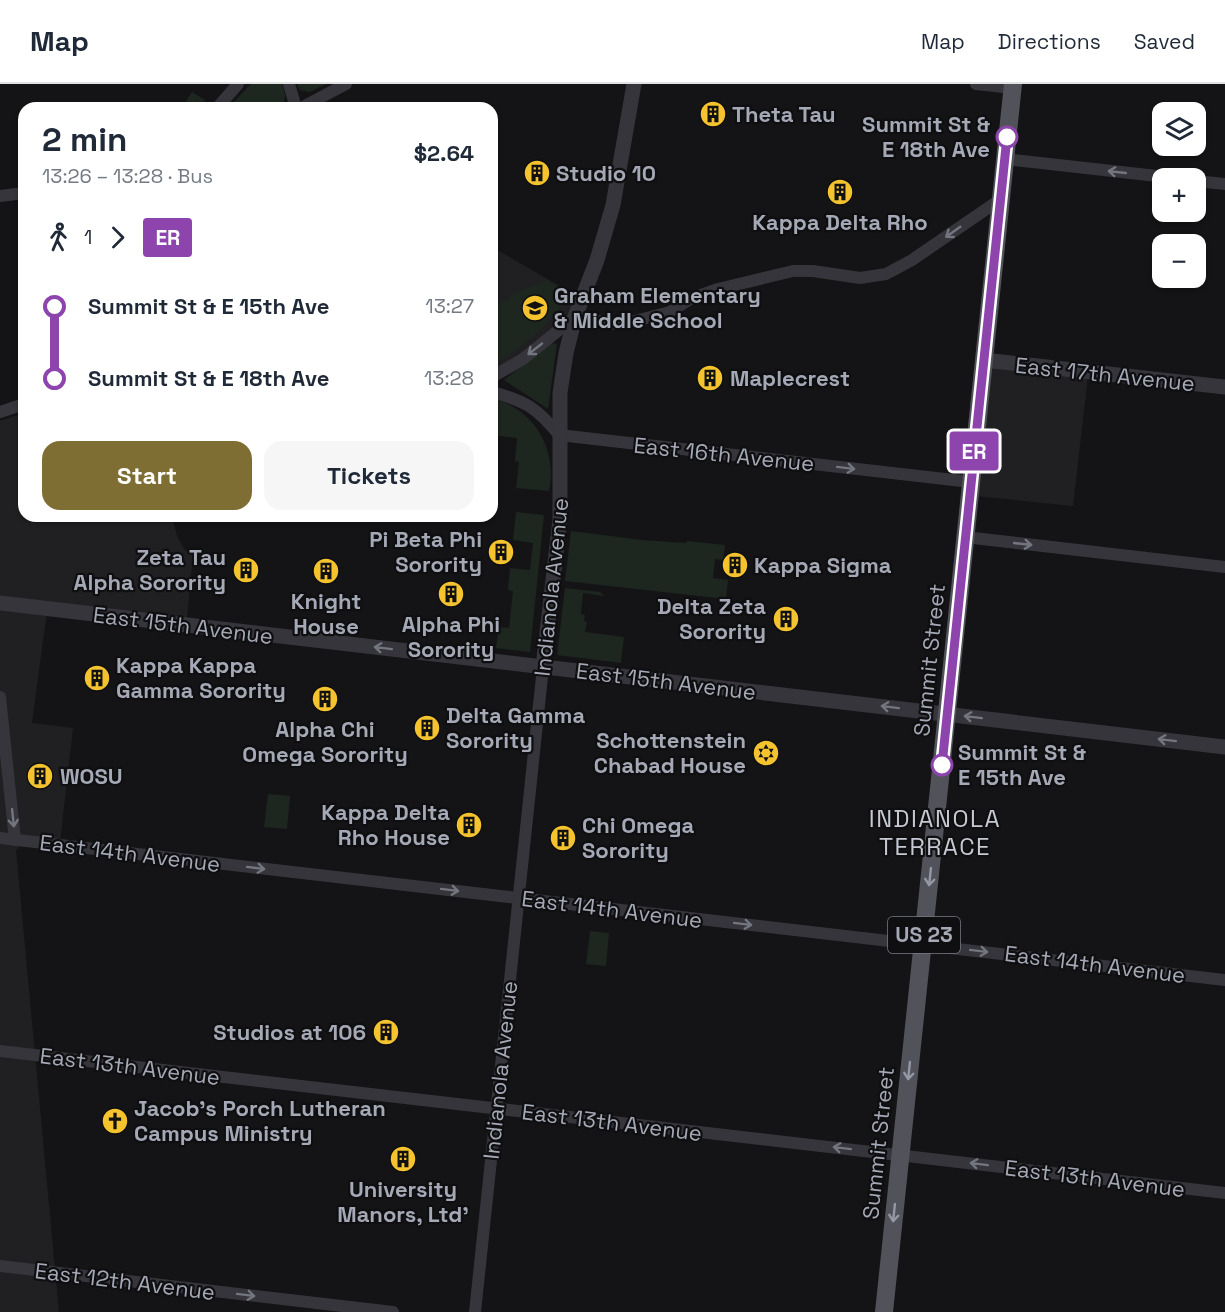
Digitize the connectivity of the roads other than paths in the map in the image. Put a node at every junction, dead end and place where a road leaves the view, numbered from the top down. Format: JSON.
{"nodes":[{"id":1,"x":238,"y":84,"type":"edge"},
{"id":2,"x":289,"y":84,"type":"edge"},
{"id":3,"x":346,"y":84,"type":"edge"},
{"id":4,"x":634,"y":84,"type":"edge"},
{"id":5,"x":976,"y":84,"type":"edge"},
{"id":6,"x":1012,"y":86,"type":"edge"},
{"id":7,"x":222,"y":102,"type":"edge"},
{"id":8,"x":296,"y":102,"type":"edge"},
{"id":9,"x":310,"y":102,"type":"edge"},
{"id":10,"x":1005,"y":159,"type":"junction"},
{"id":11,"x":1152,"y":175,"type":"edge"},
{"id":12,"x":1206,"y":182,"type":"edge"},
{"id":13,"x":1225,"y":184,"type":"edge"},
{"id":14,"x":18,"y":194,"type":"edge"},
{"id":15,"x":0,"y":196,"type":"edge"},
{"id":16,"x":1001,"y":199,"type":"junction"},
{"id":17,"x":575,"y":317,"type":"junction"},
{"id":18,"x":984,"y":360,"type":"junction"},
{"id":19,"x":498,"y":374,"type":"edge"},
{"id":20,"x":1225,"y":387,"type":"edge"},
{"id":21,"x":498,"y":394,"type":"edge"},
{"id":22,"x":18,"y":406,"type":"edge"},
{"id":23,"x":0,"y":412,"type":"edge"},
{"id":24,"x":559,"y":435,"type":"junction"},
{"id":25,"x":971,"y":482,"type":"junction"},
{"id":26,"x":965,"y":537,"type":"junction"},
{"id":27,"x":1225,"y":567,"type":"edge"},
{"id":28,"x":0,"y":603,"type":"edge"},
{"id":29,"x":543,"y":667,"type":"junction"},
{"id":30,"x":0,"y":697,"type":"edge"},
{"id":31,"x":948,"y":714,"type":"junction"},
{"id":32,"x":1225,"y":747,"type":"edge"},
{"id":33,"x":0,"y":838,"type":"edge"},
{"id":34,"x":15,"y":840,"type":"junction"},
{"id":35,"x":518,"y":898,"type":"junction"},
{"id":36,"x":923,"y":944,"type":"junction"},
{"id":37,"x":1225,"y":980,"type":"edge"},
{"id":38,"x":0,"y":1051,"type":"edge"},
{"id":39,"x":496,"y":1108,"type":"junction"},
{"id":40,"x":900,"y":1155,"type":"junction"},
{"id":41,"x":1225,"y":1193,"type":"edge"},
{"id":42,"x":0,"y":1266,"type":"edge"},
{"id":43,"x":393,"y":1312,"type":"edge"},
{"id":44,"x":475,"y":1312,"type":"edge"},
{"id":45,"x":884,"y":1312,"type":"edge"}],
"edges":[{"from":1,"to":7,"type":"street"},
{"from":2,"to":8,"type":"street"},
{"from":3,"to":9,"type":"street"},
{"from":4,"to":17,"type":"street","name":"Indianola Avenue"},
{"from":5,"to":6,"type":"street"},
{"from":6,"to":10,"type":"main road","name":"Summit Street","number":"US 23"},
{"from":11,"to":10,"type":"street","one_way":true},
{"from":10,"to":16,"type":"main road","name":"Summit Street","number":"US 23"},
{"from":12,"to":13,"type":"street"},
{"from":14,"to":15,"type":"street"},
{"from":16,"to":17,"type":"street","one_way":true},
{"from":16,"to":18,"type":"main road","name":"Summit Street","number":"US 23"},
{"from":17,"to":19,"type":"street","one_way":true},
{"from":17,"to":24,"type":"street","name":"Indianola Avenue"},
{"from":18,"to":20,"type":"street","name":"East 17th Avenue"},
{"from":18,"to":25,"type":"main road","name":"Summit Street","number":"US 23"},
{"from":21,"to":24,"type":"street"},
{"from":22,"to":23,"type":"street"},
{"from":24,"to":25,"type":"street","name":"East 16th Avenue","one_way":true},
{"from":24,"to":29,"type":"street","name":"Indianola Avenue"},
{"from":25,"to":26,"type":"main road","name":"Summit Street","number":"US 23"},
{"from":26,"to":27,"type":"street","one_way":true},
{"from":26,"to":31,"type":"main road","name":"Summit Street","number":"US 23"},
{"from":29,"to":28,"type":"street","name":"East 15th Avenue","one_way":true},
{"from":31,"to":29,"type":"street","name":"East 15th Avenue","one_way":true},
{"from":29,"to":35,"type":"street","name":"Indianola Avenue"},
{"from":30,"to":34,"type":"street","one_way":true},
{"from":32,"to":31,"type":"street","name":"East 15th Avenue","one_way":true},
{"from":31,"to":36,"type":"main road","name":"Summit Street","number":"US 23","one_way":true},
{"from":33,"to":34,"type":"street","name":"East 14th Avenue"},
{"from":34,"to":35,"type":"street","name":"East 14th Avenue","one_way":true},
{"from":35,"to":36,"type":"street","name":"East 14th Avenue","one_way":true},
{"from":35,"to":39,"type":"street","name":"Indianola Avenue"},
{"from":36,"to":37,"type":"street","name":"East 14th Avenue","one_way":true},
{"from":36,"to":40,"type":"main road","name":"Summit Street","number":"US 23","one_way":true},
{"from":38,"to":39,"type":"street","name":"East 13th Avenue"},
{"from":40,"to":39,"type":"street","name":"East 13th Avenue","one_way":true},
{"from":39,"to":44,"type":"street","name":"Indianola Avenue"},
{"from":41,"to":40,"type":"street","name":"East 13th Avenue","one_way":true},
{"from":40,"to":45,"type":"main road","name":"Summit Street","number":"US 23","one_way":true},
{"from":42,"to":43,"type":"street","name":"East 12th Avenue","one_way":true}]}
